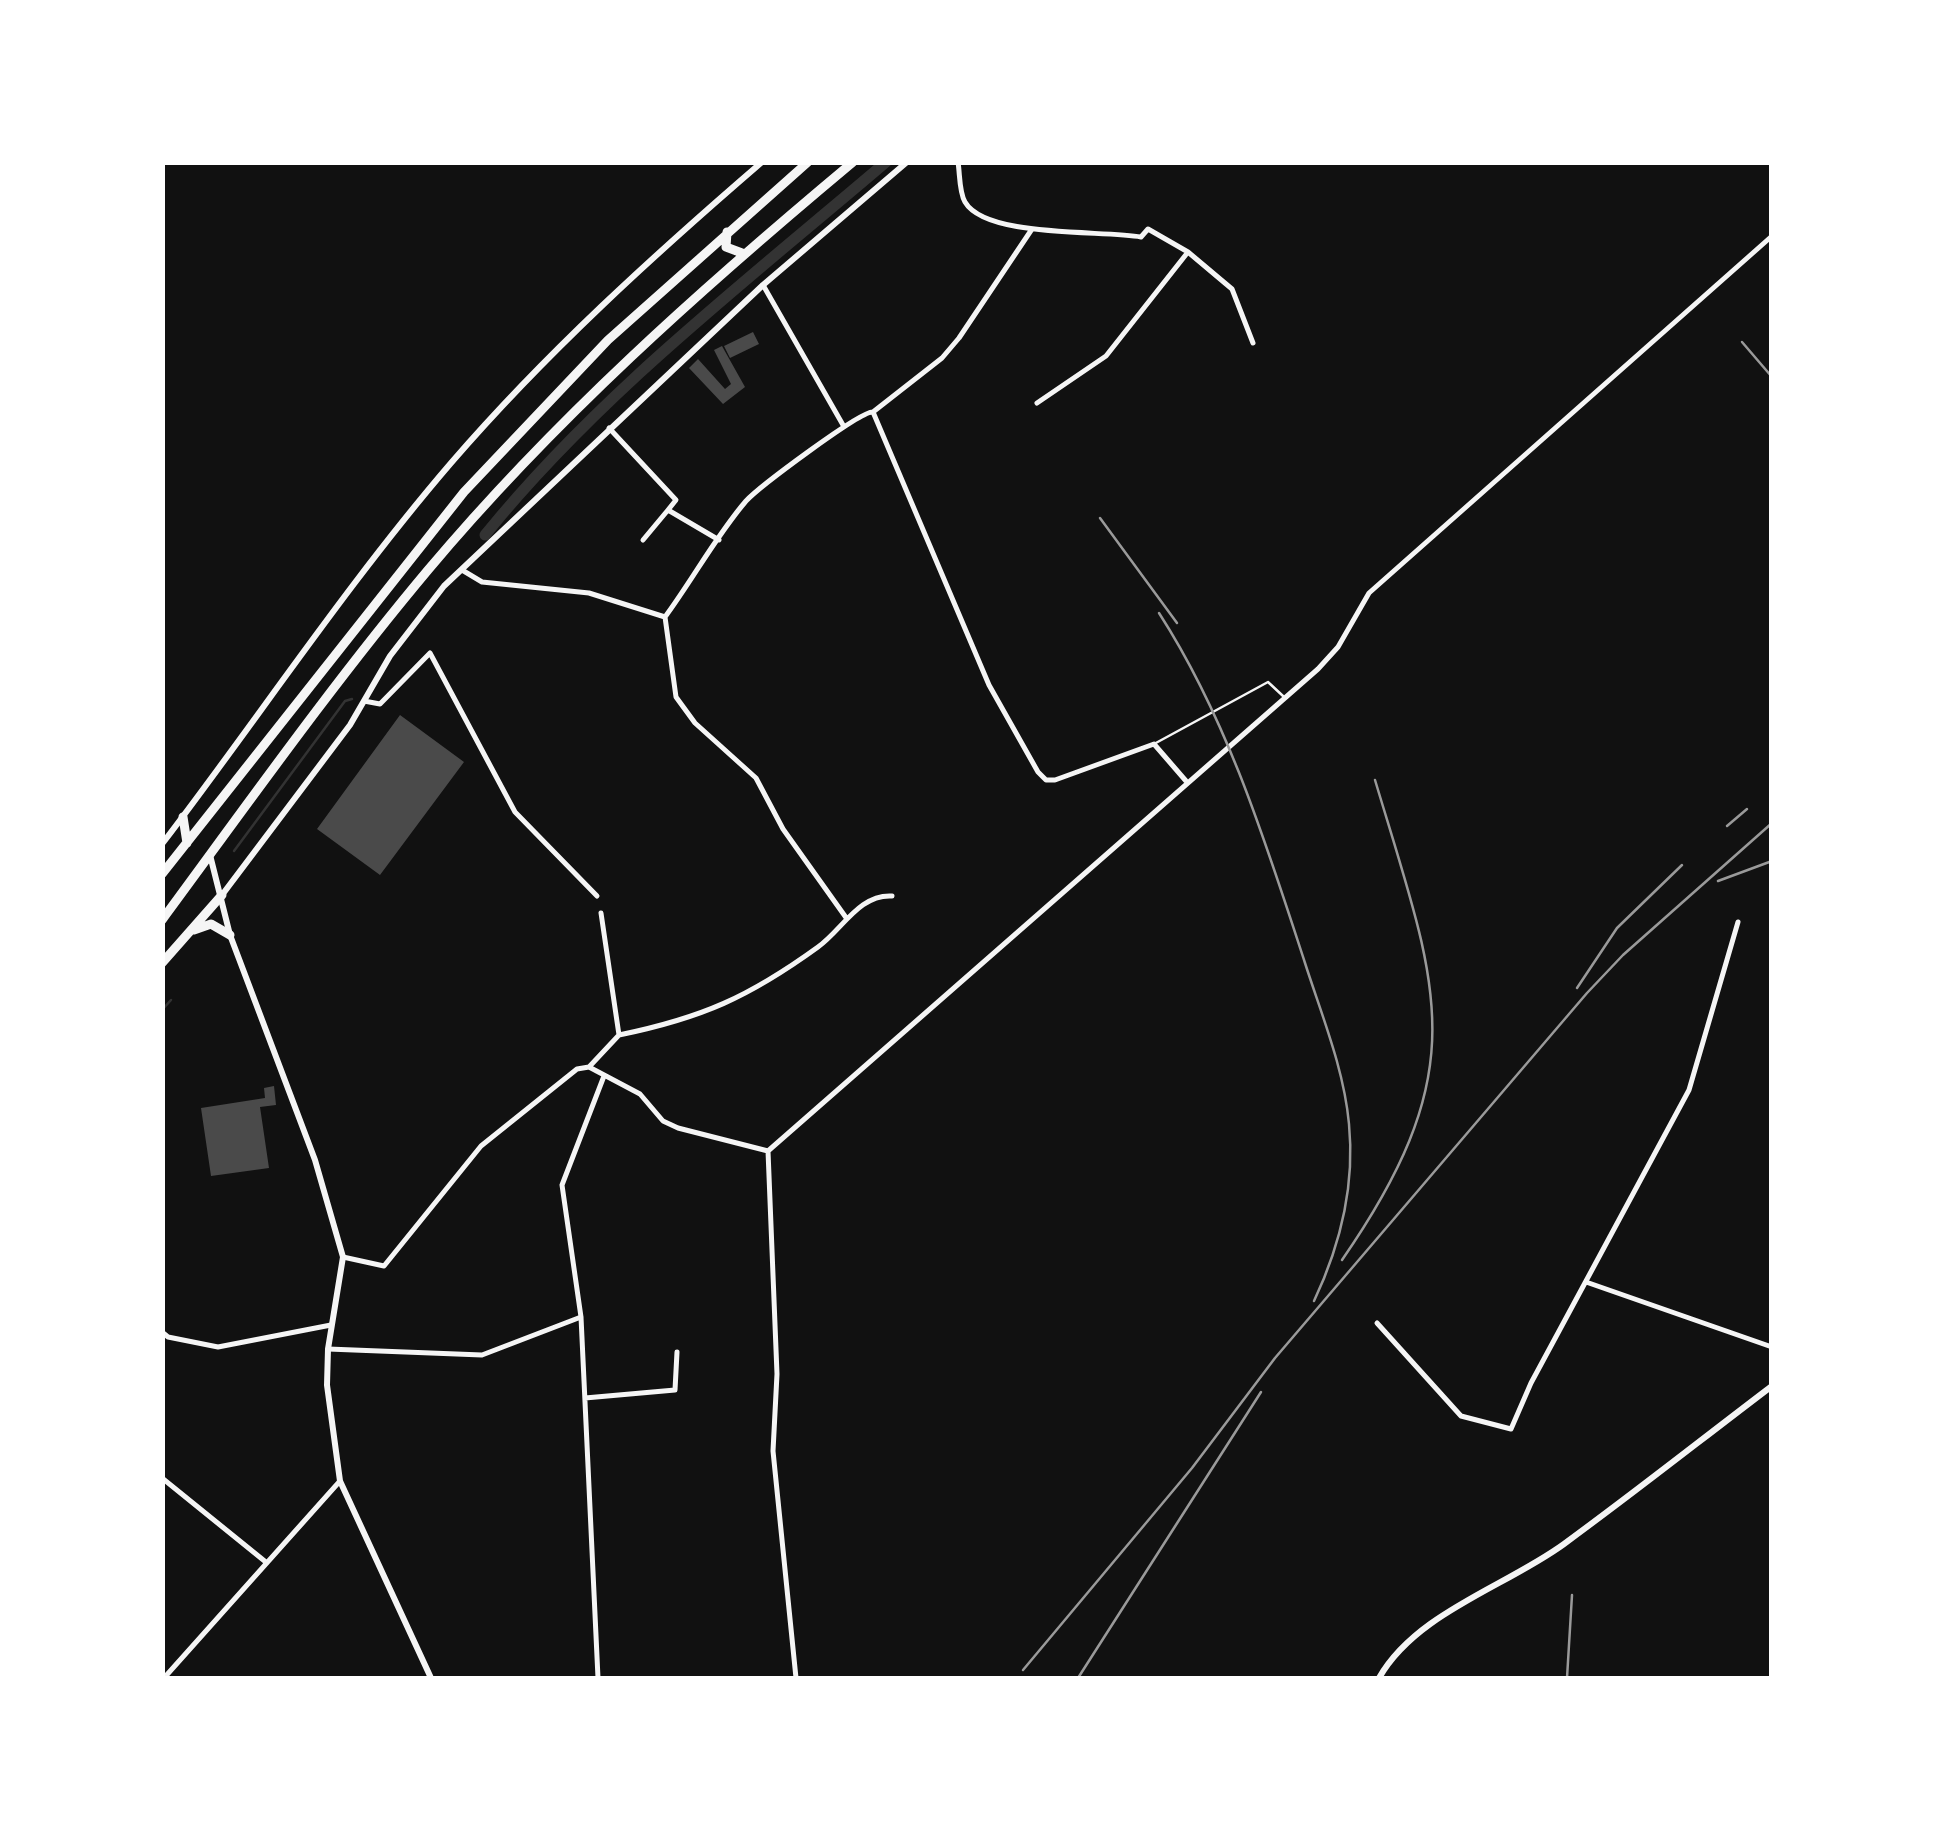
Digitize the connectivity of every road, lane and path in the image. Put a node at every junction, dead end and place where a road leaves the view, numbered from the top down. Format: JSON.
{"nodes":[{"id":1,"x":762,"y":162,"type":"edge"},
{"id":2,"x":808,"y":162,"type":"edge"},
{"id":3,"x":853,"y":162,"type":"edge"},
{"id":4,"x":907,"y":162,"type":"edge"},
{"id":5,"x":958,"y":162,"type":"edge"},
{"id":6,"x":1032,"y":229,"type":"junction"},
{"id":7,"x":728,"y":230,"type":"junction"},
{"id":8,"x":1772,"y":236,"type":"edge"},
{"id":9,"x":746,"y":251,"type":"junction"},
{"id":10,"x":1188,"y":252,"type":"junction"},
{"id":11,"x":764,"y":284,"type":"junction"},
{"id":12,"x":1253,"y":344,"type":"dead end"},
{"id":13,"x":1038,"y":403,"type":"dead end"},
{"id":14,"x":873,"y":412,"type":"junction"},
{"id":15,"x":843,"y":425,"type":"junction"},
{"id":16,"x":609,"y":428,"type":"junction"},
{"id":17,"x":668,"y":510,"type":"junction"},
{"id":18,"x":643,"y":540,"type":"dead end"},
{"id":19,"x":719,"y":540,"type":"junction"},
{"id":20,"x":462,"y":570,"type":"junction"},
{"id":21,"x":665,"y":617,"type":"junction"},
{"id":22,"x":1284,"y":697,"type":"junction"},
{"id":23,"x":364,"y":701,"type":"junction"},
{"id":24,"x":1154,"y":744,"type":"junction"},
{"id":25,"x":1186,"y":781,"type":"junction"},
{"id":26,"x":183,"y":817,"type":"junction"},
{"id":27,"x":162,"y":844,"type":"edge"},
{"id":28,"x":187,"y":844,"type":"junction"},
{"id":29,"x":210,"y":855,"type":"junction"},
{"id":30,"x":162,"y":874,"type":"edge"},
{"id":31,"x":222,"y":895,"type":"junction"},
{"id":32,"x":597,"y":896,"type":"dead end"},
{"id":33,"x":892,"y":896,"type":"dead end"},
{"id":34,"x":600,"y":913,"type":"dead end"},
{"id":35,"x":847,"y":918,"type":"junction"},
{"id":36,"x":162,"y":920,"type":"edge"},
{"id":37,"x":1738,"y":922,"type":"dead end"},
{"id":38,"x":188,"y":934,"type":"junction"},
{"id":39,"x":230,"y":936,"type":"junction"},
{"id":40,"x":162,"y":963,"type":"edge"},
{"id":41,"x":619,"y":1035,"type":"junction"},
{"id":42,"x":588,"y":1067,"type":"junction"},
{"id":43,"x":604,"y":1076,"type":"junction"},
{"id":44,"x":768,"y":1151,"type":"junction"},
{"id":45,"x":344,"y":1257,"type":"junction"},
{"id":46,"x":1586,"y":1282,"type":"junction"},
{"id":47,"x":581,"y":1317,"type":"junction"},
{"id":48,"x":1376,"y":1323,"type":"dead end"},
{"id":49,"x":331,"y":1325,"type":"junction"},
{"id":50,"x":162,"y":1332,"type":"edge"},
{"id":51,"x":1772,"y":1347,"type":"edge"},
{"id":52,"x":328,"y":1349,"type":"junction"},
{"id":53,"x":677,"y":1352,"type":"dead end"},
{"id":54,"x":1772,"y":1386,"type":"edge"},
{"id":55,"x":585,"y":1398,"type":"junction"},
{"id":56,"x":162,"y":1478,"type":"edge"},
{"id":57,"x":340,"y":1481,"type":"junction"},
{"id":58,"x":267,"y":1563,"type":"junction"},
{"id":59,"x":164,"y":1678,"type":"edge"},
{"id":60,"x":431,"y":1678,"type":"edge"},
{"id":61,"x":598,"y":1678,"type":"edge"},
{"id":62,"x":796,"y":1678,"type":"edge"},
{"id":63,"x":1379,"y":1678,"type":"edge"}],
"edges":[{"from":1,"to":26,"type":"street"},
{"from":2,"to":7,"type":"main road"},
{"from":3,"to":9,"type":"main road"},
{"from":4,"to":11,"type":"street"},
{"from":5,"to":6,"type":"street"},
{"from":6,"to":10,"type":"street"},
{"from":6,"to":14,"type":"street"},
{"from":7,"to":9,"type":"main road"},
{"from":7,"to":28,"type":"main road"},
{"from":8,"to":22,"type":"street"},
{"from":9,"to":29,"type":"main road"},
{"from":10,"to":12,"type":"street"},
{"from":10,"to":13,"type":"street"},
{"from":11,"to":15,"type":"street"},
{"from":11,"to":16,"type":"street"},
{"from":14,"to":15,"type":"street"},
{"from":14,"to":24,"type":"street"},
{"from":15,"to":19,"type":"street"},
{"from":16,"to":17,"type":"street"},
{"from":16,"to":20,"type":"street"},
{"from":17,"to":18,"type":"street"},
{"from":17,"to":19,"type":"street"},
{"from":19,"to":21,"type":"street"},
{"from":20,"to":21,"type":"street"},
{"from":20,"to":23,"type":"street"},
{"from":21,"to":35,"type":"street"},
{"from":22,"to":24,"type":"lane"},
{"from":22,"to":25,"type":"street"},
{"from":23,"to":31,"type":"street"},
{"from":23,"to":32,"type":"street"},
{"from":24,"to":25,"type":"street"},
{"from":25,"to":44,"type":"street"},
{"from":26,"to":27,"type":"street"},
{"from":26,"to":28,"type":"main road"},
{"from":28,"to":30,"type":"main road"},
{"from":29,"to":31,"type":"street"},
{"from":29,"to":36,"type":"main road"},
{"from":31,"to":38,"type":"main road"},
{"from":31,"to":39,"type":"street"},
{"from":33,"to":35,"type":"street"},
{"from":34,"to":41,"type":"street"},
{"from":35,"to":41,"type":"street"},
{"from":37,"to":46,"type":"street"},
{"from":38,"to":39,"type":"main road"},
{"from":38,"to":40,"type":"main road"},
{"from":39,"to":45,"type":"street"},
{"from":41,"to":42,"type":"street"},
{"from":42,"to":43,"type":"street"},
{"from":42,"to":45,"type":"street"},
{"from":43,"to":44,"type":"street"},
{"from":43,"to":47,"type":"street"},
{"from":44,"to":62,"type":"street"},
{"from":45,"to":49,"type":"street"},
{"from":46,"to":48,"type":"street"},
{"from":46,"to":51,"type":"street"},
{"from":47,"to":52,"type":"street"},
{"from":47,"to":55,"type":"street"},
{"from":49,"to":50,"type":"street"},
{"from":49,"to":52,"type":"street"},
{"from":52,"to":57,"type":"street"},
{"from":53,"to":55,"type":"street"},
{"from":54,"to":63,"type":"street"},
{"from":55,"to":61,"type":"street"},
{"from":56,"to":58,"type":"street"},
{"from":57,"to":58,"type":"street"},
{"from":57,"to":60,"type":"street"},
{"from":58,"to":59,"type":"street"}]}
